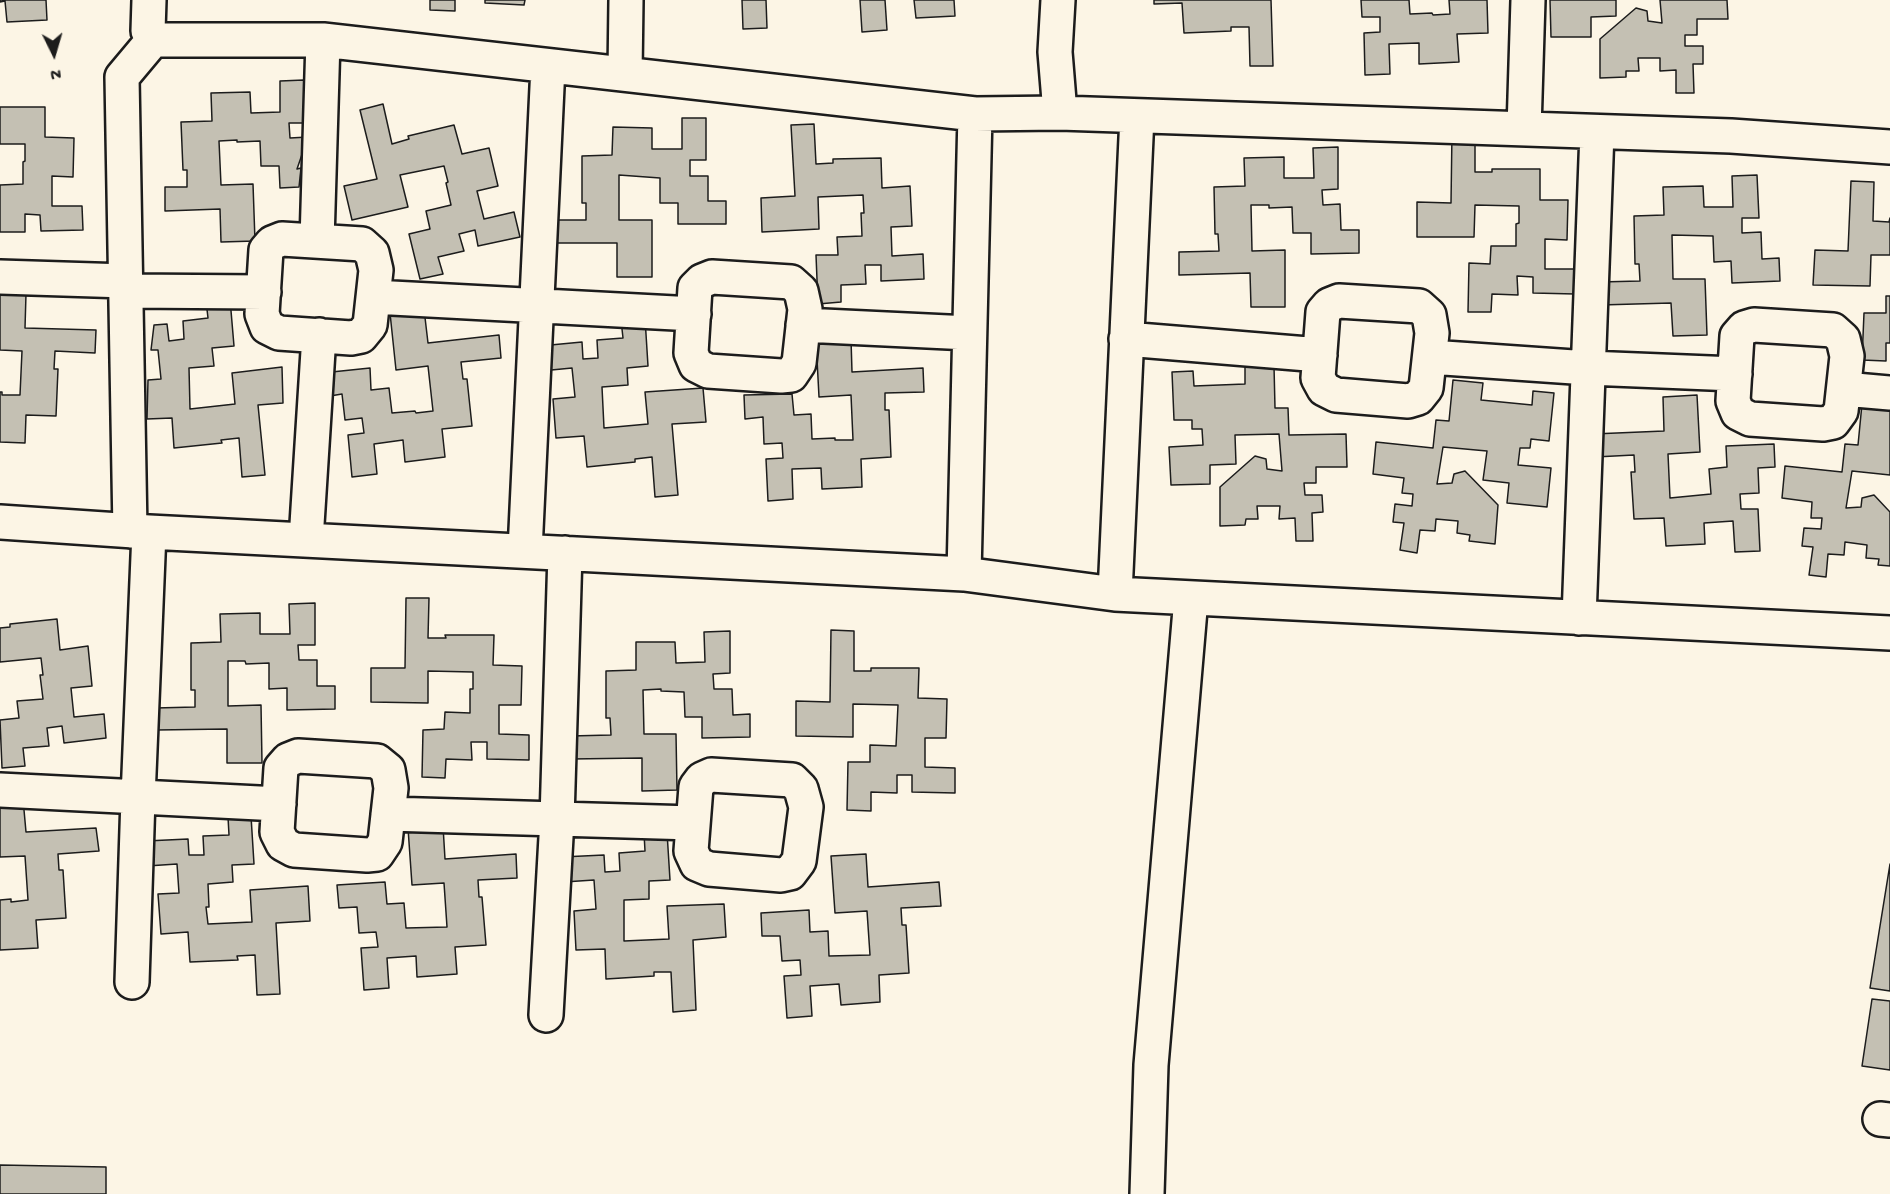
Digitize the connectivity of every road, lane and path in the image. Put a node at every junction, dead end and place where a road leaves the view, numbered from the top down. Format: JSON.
{"nodes":[{"id":1,"x":149,"y":0,"type":"edge"},
{"id":2,"x":626,"y":0,"type":"edge"},
{"id":3,"x":1058,"y":0,"type":"edge"},
{"id":4,"x":1528,"y":0,"type":"edge"},
{"id":5,"x":153,"y":40,"type":"junction"},
{"id":6,"x":323,"y":40,"type":"junction"},
{"id":7,"x":548,"y":66,"type":"junction"},
{"id":8,"x":625,"y":74,"type":"junction"},
{"id":9,"x":1060,"y":113,"type":"junction"},
{"id":10,"x":975,"y":114,"type":"junction"},
{"id":11,"x":1137,"y":116,"type":"junction"},
{"id":12,"x":1524,"y":129,"type":"junction"},
{"id":13,"x":1597,"y":132,"type":"junction"},
{"id":14,"x":1890,"y":147,"type":"edge"},
{"id":15,"x":317,"y":241,"type":"junction"},
{"id":16,"x":0,"y":277,"type":"edge"},
{"id":17,"x":126,"y":286,"type":"junction"},
{"id":18,"x":264,"y":292,"type":"junction"},
{"id":19,"x":373,"y":297,"type":"junction"},
{"id":20,"x":536,"y":306,"type":"junction"},
{"id":21,"x":694,"y":314,"type":"junction"},
{"id":22,"x":803,"y":325,"type":"junction"},
{"id":23,"x":969,"y":333,"type":"junction"},
{"id":24,"x":319,"y":335,"type":"junction"},
{"id":25,"x":1126,"y":339,"type":"junction"},
{"id":26,"x":1320,"y":355,"type":"junction"},
{"id":27,"x":1430,"y":357,"type":"junction"},
{"id":28,"x":1588,"y":368,"type":"junction"},
{"id":29,"x":1735,"y":374,"type":"junction"},
{"id":30,"x":1844,"y":389,"type":"junction"},
{"id":31,"x":1890,"y":393,"type":"edge"},
{"id":32,"x":0,"y":522,"type":"edge"},
{"id":33,"x":140,"y":532,"type":"junction"},
{"id":34,"x":306,"y":540,"type":"junction"},
{"id":35,"x":525,"y":551,"type":"junction"},
{"id":36,"x":565,"y":553,"type":"junction"},
{"id":37,"x":964,"y":574,"type":"junction"},
{"id":38,"x":1115,"y":594,"type":"junction"},
{"id":39,"x":1191,"y":598,"type":"junction"},
{"id":40,"x":1579,"y":618,"type":"junction"},
{"id":41,"x":1890,"y":633,"type":"edge"},
{"id":42,"x":0,"y":790,"type":"edge"},
{"id":43,"x":138,"y":798,"type":"junction"},
{"id":44,"x":279,"y":804,"type":"junction"},
{"id":45,"x":388,"y":814,"type":"junction"},
{"id":46,"x":557,"y":819,"type":"junction"},
{"id":47,"x":693,"y":823,"type":"dead end"},
{"id":48,"x":132,"y":982,"type":"dead end"},
{"id":49,"x":546,"y":1015,"type":"dead end"},
{"id":50,"x":1148,"y":1194,"type":"edge"}],
"edges":[{"from":1,"to":5,"type":"street"},
{"from":2,"to":8,"type":"street"},
{"from":3,"to":9,"type":"street"},
{"from":4,"to":12,"type":"street"},
{"from":5,"to":6,"type":"street"},
{"from":5,"to":17,"type":"street"},
{"from":6,"to":7,"type":"street"},
{"from":6,"to":15,"type":"street"},
{"from":7,"to":8,"type":"street"},
{"from":7,"to":20,"type":"street"},
{"from":8,"to":10,"type":"street"},
{"from":9,"to":10,"type":"street"},
{"from":9,"to":11,"type":"street"},
{"from":10,"to":23,"type":"street"},
{"from":11,"to":12,"type":"street"},
{"from":11,"to":25,"type":"street"},
{"from":12,"to":13,"type":"street"},
{"from":13,"to":14,"type":"street"},
{"from":13,"to":28,"type":"street"},
{"from":15,"to":18,"type":"street"},
{"from":15,"to":19,"type":"street"},
{"from":16,"to":17,"type":"street"},
{"from":17,"to":18,"type":"street"},
{"from":17,"to":33,"type":"street"},
{"from":18,"to":24,"type":"street"},
{"from":19,"to":20,"type":"street"},
{"from":19,"to":24,"type":"street"},
{"from":20,"to":21,"type":"street"},
{"from":20,"to":35,"type":"street"},
{"from":21,"to":22,"type":"street"},
{"from":21,"to":22,"type":"street"},
{"from":22,"to":23,"type":"street"},
{"from":23,"to":37,"type":"street"},
{"from":24,"to":34,"type":"street"},
{"from":25,"to":26,"type":"street"},
{"from":25,"to":38,"type":"street"},
{"from":26,"to":27,"type":"street"},
{"from":26,"to":27,"type":"street"},
{"from":27,"to":28,"type":"street"},
{"from":28,"to":29,"type":"street"},
{"from":28,"to":40,"type":"street"},
{"from":29,"to":30,"type":"street"},
{"from":29,"to":30,"type":"street"},
{"from":30,"to":31,"type":"street"},
{"from":32,"to":33,"type":"street"},
{"from":33,"to":34,"type":"street"},
{"from":33,"to":43,"type":"street"},
{"from":34,"to":35,"type":"street"},
{"from":35,"to":36,"type":"street"},
{"from":36,"to":37,"type":"street"},
{"from":36,"to":46,"type":"street"},
{"from":37,"to":38,"type":"street"},
{"from":38,"to":39,"type":"street"},
{"from":39,"to":40,"type":"street"},
{"from":39,"to":50,"type":"street"},
{"from":40,"to":41,"type":"street"},
{"from":42,"to":43,"type":"street"},
{"from":43,"to":44,"type":"street"},
{"from":43,"to":48,"type":"street"},
{"from":44,"to":45,"type":"street"},
{"from":44,"to":45,"type":"street"},
{"from":45,"to":46,"type":"street"},
{"from":46,"to":47,"type":"street"},
{"from":46,"to":49,"type":"street"}]}
